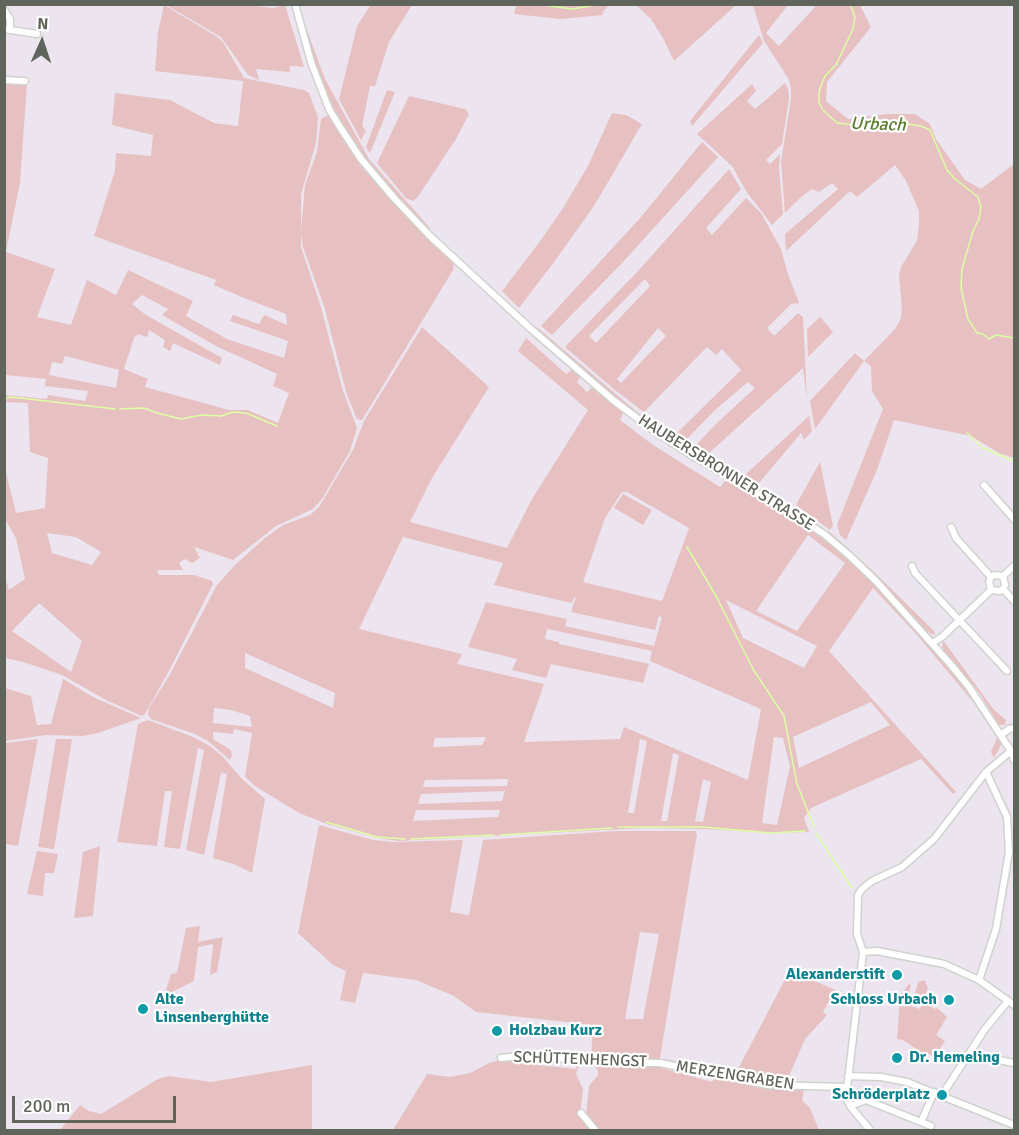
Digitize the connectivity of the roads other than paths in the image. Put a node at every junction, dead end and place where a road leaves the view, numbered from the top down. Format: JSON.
{"nodes":[{"id":1,"x":295,"y":4,"type":"edge"},
{"id":2,"x":4,"y":10,"type":"edge"},
{"id":3,"x":7,"y":30,"type":"edge"},
{"id":4,"x":37,"y":34,"type":"dead end"},
{"id":5,"x":4,"y":80,"type":"edge"},
{"id":6,"x":25,"y":81,"type":"dead end"},
{"id":7,"x":984,"y":485,"type":"dead end"},
{"id":8,"x":1014,"y":519,"type":"edge"},
{"id":9,"x":951,"y":527,"type":"dead end"},
{"id":10,"x":912,"y":566,"type":"dead end"},
{"id":11,"x":1014,"y":566,"type":"edge"},
{"id":12,"x":1004,"y":576,"type":"junction"},
{"id":13,"x":991,"y":577,"type":"junction"},
{"id":14,"x":1003,"y":589,"type":"junction"},
{"id":15,"x":991,"y":590,"type":"junction"},
{"id":16,"x":1014,"y":601,"type":"edge"},
{"id":17,"x":959,"y":621,"type":"junction"},
{"id":18,"x":932,"y":643,"type":"junction"},
{"id":19,"x":1007,"y":671,"type":"dead end"},
{"id":20,"x":1014,"y":728,"type":"edge"},
{"id":21,"x":1001,"y":735,"type":"junction"},
{"id":22,"x":1011,"y":751,"type":"junction"},
{"id":23,"x":1014,"y":760,"type":"edge"},
{"id":24,"x":986,"y":772,"type":"junction"},
{"id":25,"x":864,"y":951,"type":"junction"},
{"id":26,"x":979,"y":980,"type":"junction"},
{"id":27,"x":1011,"y":1003,"type":"edge"},
{"id":28,"x":968,"y":1054,"type":"junction"},
{"id":29,"x":501,"y":1058,"type":"dead end"},
{"id":30,"x":660,"y":1063,"type":"joint"},
{"id":31,"x":1014,"y":1063,"type":"edge"},
{"id":32,"x":848,"y":1076,"type":"junction"},
{"id":33,"x":846,"y":1087,"type":"junction"},
{"id":34,"x":934,"y":1092,"type":"junction"},
{"id":35,"x":942,"y":1095,"type":"junction"},
{"id":36,"x":850,"y":1106,"type":"junction"},
{"id":37,"x":580,"y":1113,"type":"dead end"},
{"id":38,"x":920,"y":1121,"type":"junction"},
{"id":39,"x":1014,"y":1125,"type":"edge"},
{"id":40,"x":931,"y":1126,"type":"dead end"},
{"id":41,"x":595,"y":1131,"type":"edge"},
{"id":42,"x":870,"y":1131,"type":"edge"}],
"edges":[{"from":1,"to":18,"type":"street","name":"HAUBERSBRONNER STRASSE"},
{"from":2,"to":3,"type":"street"},
{"from":3,"to":4,"type":"street"},
{"from":5,"to":6,"type":"street"},
{"from":7,"to":8,"type":"street"},
{"from":9,"to":13,"type":"street"},
{"from":10,"to":17,"type":"street"},
{"from":11,"to":12,"type":"street"},
{"from":12,"to":13,"type":"street"},
{"from":12,"to":14,"type":"street"},
{"from":13,"to":15,"type":"street"},
{"from":14,"to":15,"type":"street"},
{"from":14,"to":16,"type":"street"},
{"from":15,"to":17,"type":"street"},
{"from":17,"to":18,"type":"street"},
{"from":17,"to":19,"type":"street"},
{"from":18,"to":21,"type":"street","name":"HAUBERSBRONNER STRASSE"},
{"from":20,"to":21,"type":"street"},
{"from":21,"to":22,"type":"street","name":"HAUBERSBRONNER STRASSE"},
{"from":22,"to":23,"type":"street","name":"HAUBERSBRONNER STRASSE"},
{"from":22,"to":24,"type":"street"},
{"from":24,"to":25,"type":"street"},
{"from":24,"to":26,"type":"street"},
{"from":25,"to":26,"type":"street"},
{"from":25,"to":32,"type":"street"},
{"from":26,"to":27,"type":"street"},
{"from":27,"to":28,"type":"street"},
{"from":28,"to":31,"type":"street"},
{"from":28,"to":35,"type":"street"},
{"from":29,"to":30,"type":"street","name":"SCHÜTTENHENGST"},
{"from":30,"to":33,"type":"street","name":"MERZENGRABEN"},
{"from":32,"to":33,"type":"street"},
{"from":32,"to":34,"type":"street"},
{"from":33,"to":36,"type":"street"},
{"from":34,"to":35,"type":"street"},
{"from":34,"to":38,"type":"street"},
{"from":35,"to":39,"type":"street"},
{"from":36,"to":38,"type":"street"},
{"from":36,"to":42,"type":"street"},
{"from":37,"to":41,"type":"street"},
{"from":38,"to":40,"type":"street"}]}
